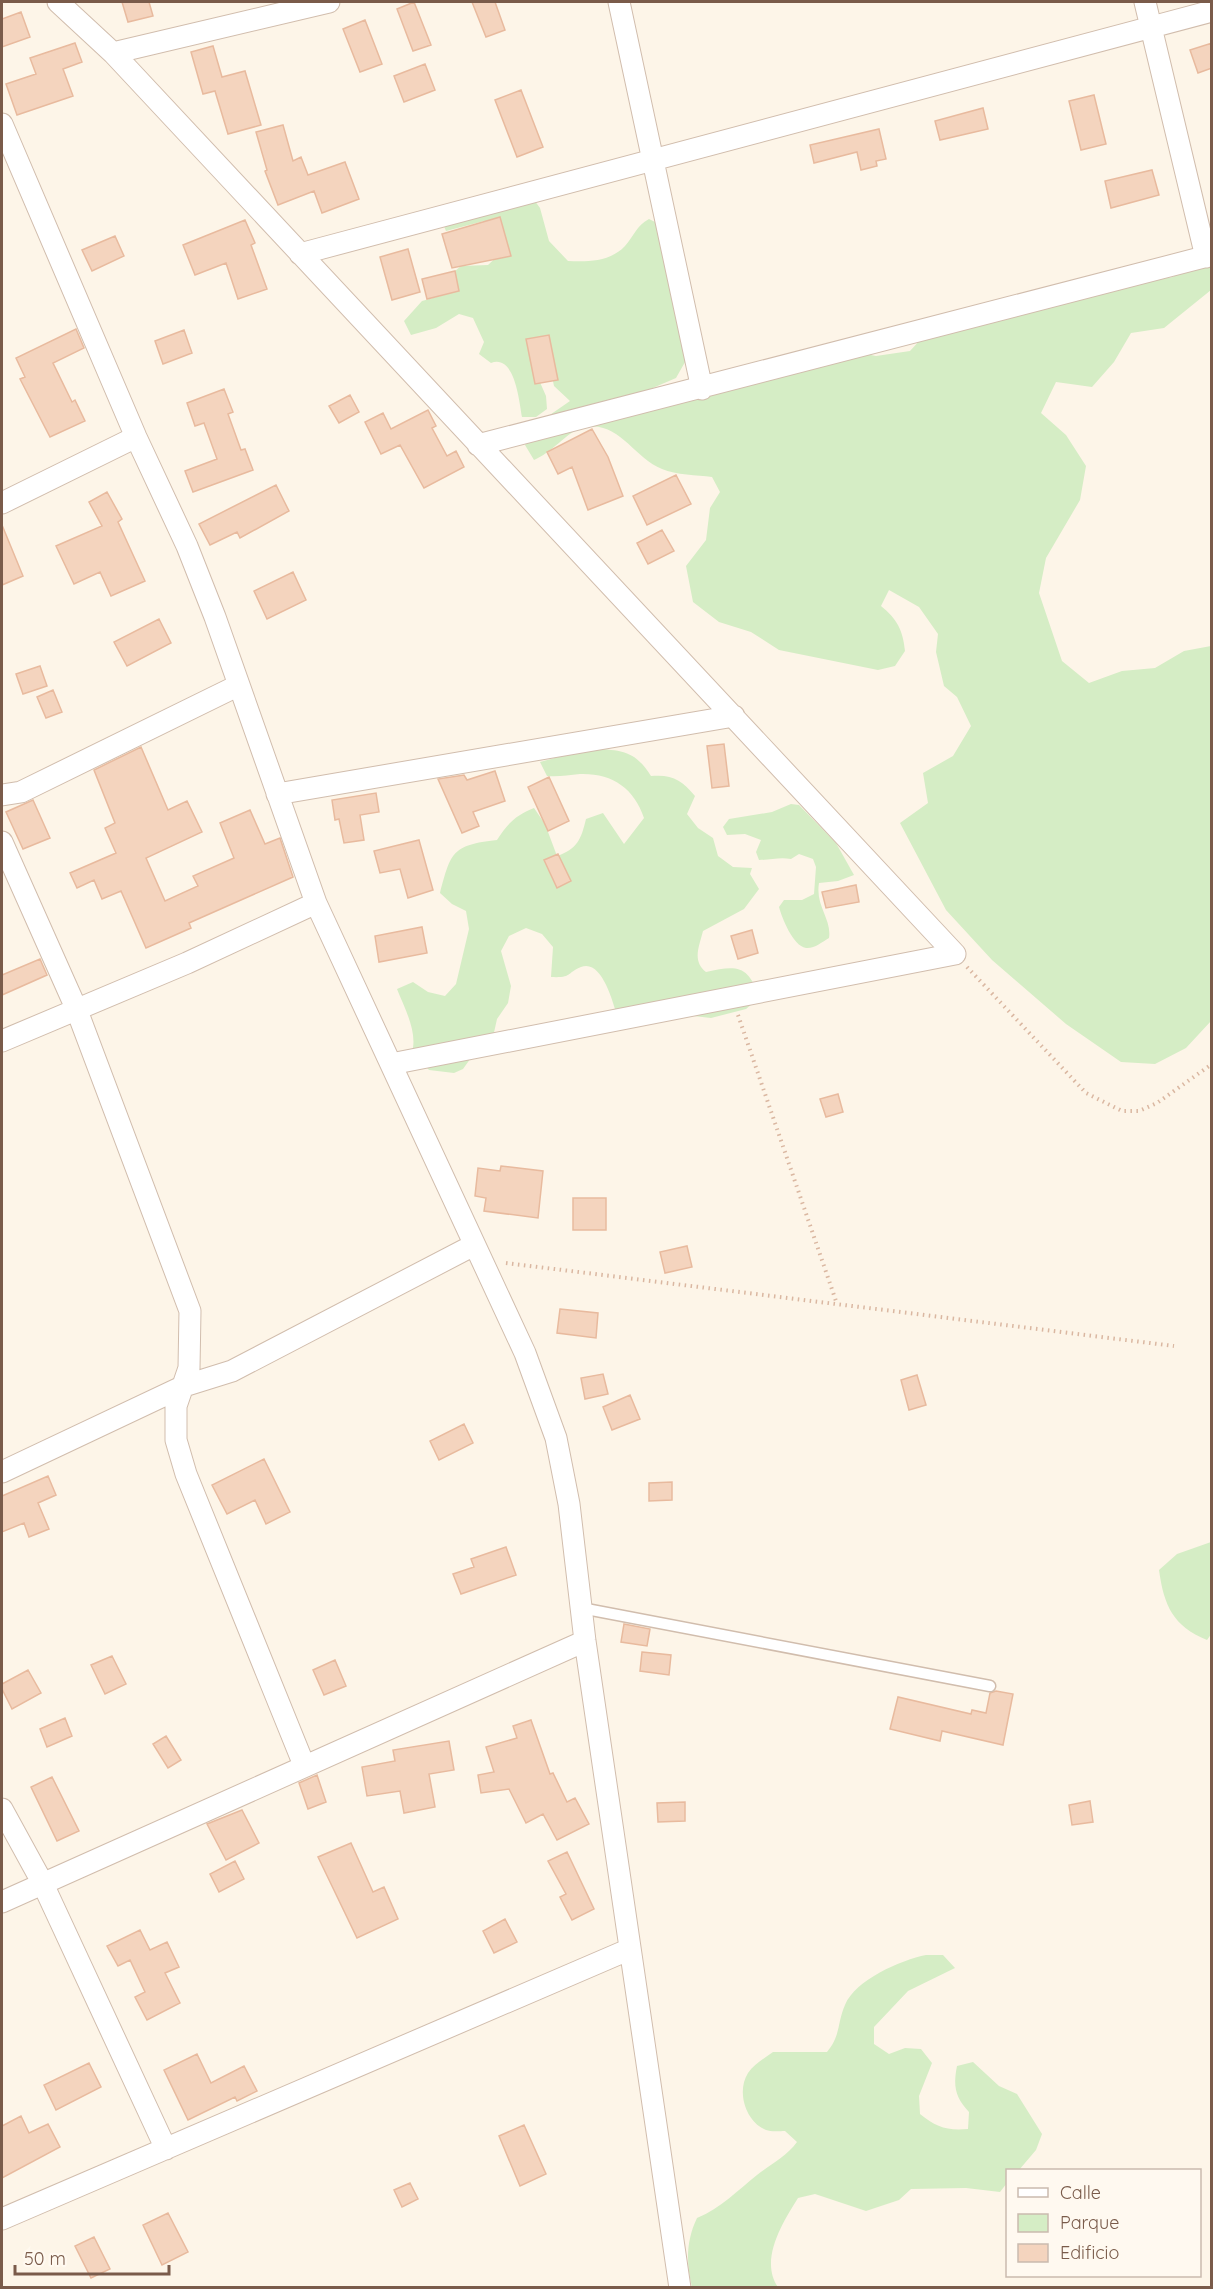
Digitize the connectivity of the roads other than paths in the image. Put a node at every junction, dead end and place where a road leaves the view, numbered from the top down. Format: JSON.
{"nodes":[{"id":1,"x":58,"y":2,"type":"edge"},
{"id":2,"x":329,"y":2,"type":"edge"},
{"id":3,"x":618,"y":2,"type":"edge"},
{"id":4,"x":1145,"y":2,"type":"edge"},
{"id":5,"x":1212,"y":11,"type":"edge"},
{"id":6,"x":1151,"y":26,"type":"junction"},
{"id":7,"x":113,"y":53,"type":"junction"},
{"id":8,"x":2,"y":124,"type":"edge"},
{"id":9,"x":7,"y":151,"type":"edge"},
{"id":10,"x":652,"y":158,"type":"junction"},
{"id":11,"x":300,"y":254,"type":"junction"},
{"id":12,"x":1209,"y":256,"type":"edge"},
{"id":13,"x":702,"y":389,"type":"junction"},
{"id":14,"x":136,"y":437,"type":"junction"},
{"id":15,"x":478,"y":445,"type":"junction"},
{"id":16,"x":2,"y":503,"type":"edge"},
{"id":17,"x":239,"y":685,"type":"junction"},
{"id":18,"x":734,"y":716,"type":"junction"},
{"id":19,"x":277,"y":794,"type":"junction"},
{"id":20,"x":2,"y":795,"type":"edge"},
{"id":21,"x":2,"y":842,"type":"edge"},
{"id":22,"x":316,"y":903,"type":"junction"},
{"id":23,"x":76,"y":1008,"type":"junction"},
{"id":24,"x":2,"y":1041,"type":"edge"},
{"id":25,"x":391,"y":1064,"type":"junction"},
{"id":26,"x":478,"y":1252,"type":"junction"},
{"id":27,"x":184,"y":1386,"type":"junction"},
{"id":28,"x":2,"y":1472,"type":"edge"},
{"id":29,"x":581,"y":1608,"type":"junction"},
{"id":30,"x":585,"y":1641,"type":"junction"},
{"id":31,"x":990,"y":1686,"type":"dead end"},
{"id":32,"x":304,"y":1765,"type":"junction"},
{"id":33,"x":2,"y":1809,"type":"edge"},
{"id":34,"x":42,"y":1882,"type":"junction"},
{"id":35,"x":2,"y":1902,"type":"edge"},
{"id":36,"x":630,"y":1949,"type":"junction"},
{"id":37,"x":166,"y":2149,"type":"junction"},
{"id":38,"x":2,"y":2218,"type":"edge"},
{"id":39,"x":680,"y":2288,"type":"edge"}],
"edges":[{"from":1,"to":7,"type":"street"},
{"from":2,"to":7,"type":"street"},
{"from":3,"to":10,"type":"street"},
{"from":4,"to":6,"type":"street"},
{"from":5,"to":6,"type":"street"},
{"from":6,"to":10,"type":"street"},
{"from":6,"to":12,"type":"street"},
{"from":7,"to":11,"type":"street"},
{"from":8,"to":9,"type":"street"},
{"from":9,"to":14,"type":"street"},
{"from":10,"to":11,"type":"street"},
{"from":10,"to":13,"type":"street"},
{"from":11,"to":15,"type":"street"},
{"from":12,"to":13,"type":"street"},
{"from":13,"to":15,"type":"street"},
{"from":14,"to":16,"type":"street"},
{"from":14,"to":17,"type":"street"},
{"from":15,"to":18,"type":"street"},
{"from":17,"to":19,"type":"street"},
{"from":17,"to":20,"type":"street"},
{"from":18,"to":19,"type":"street"},
{"from":18,"to":25,"type":"street"},
{"from":19,"to":22,"type":"street"},
{"from":21,"to":23,"type":"street"},
{"from":22,"to":23,"type":"street"},
{"from":22,"to":25,"type":"street"},
{"from":23,"to":24,"type":"street"},
{"from":23,"to":27,"type":"street"},
{"from":25,"to":26,"type":"street"},
{"from":26,"to":27,"type":"street"},
{"from":26,"to":29,"type":"street"},
{"from":27,"to":28,"type":"street"},
{"from":27,"to":32,"type":"street"},
{"from":29,"to":30,"type":"street"},
{"from":29,"to":31,"type":"lane"},
{"from":30,"to":32,"type":"street"},
{"from":30,"to":36,"type":"street"},
{"from":32,"to":34,"type":"street"},
{"from":33,"to":34,"type":"street"},
{"from":34,"to":35,"type":"street"},
{"from":34,"to":37,"type":"street"},
{"from":36,"to":37,"type":"street"},
{"from":36,"to":39,"type":"street"},
{"from":37,"to":38,"type":"street"}]}
